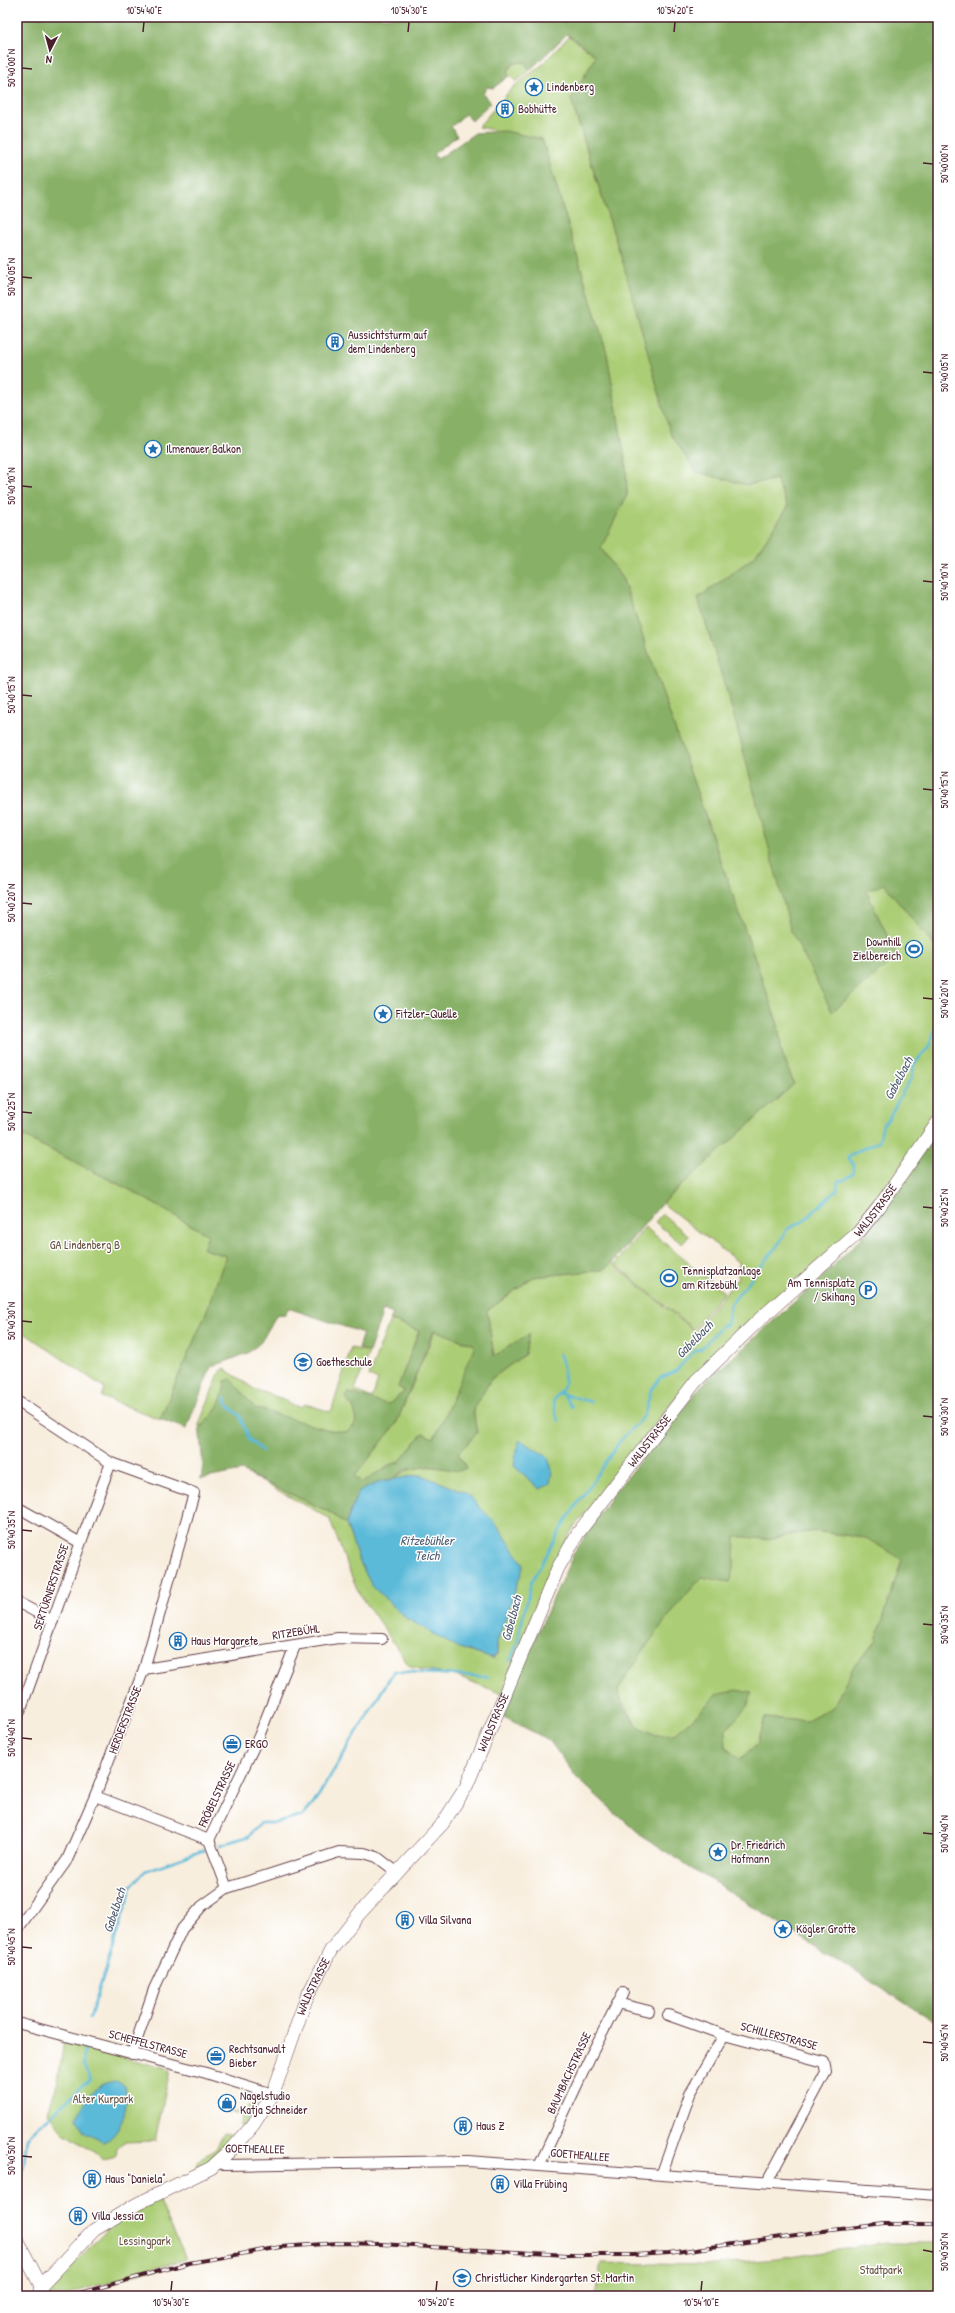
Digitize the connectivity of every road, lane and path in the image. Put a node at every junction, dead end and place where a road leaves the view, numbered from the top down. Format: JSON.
{"nodes":[{"id":1,"x":938,"y":1122,"type":"edge"},
{"id":2,"x":17,"y":1401,"type":"edge"},
{"id":3,"x":111,"y":1463,"type":"junction"},
{"id":4,"x":17,"y":1507,"type":"edge"},
{"id":5,"x":79,"y":1542,"type":"junction"},
{"id":6,"x":17,"y":1602,"type":"edge"},
{"id":7,"x":53,"y":1621,"type":"junction"},
{"id":8,"x":382,"y":1639,"type":"dead end"},
{"id":9,"x":295,"y":1646,"type":"junction"},
{"id":10,"x":144,"y":1670,"type":"junction"},
{"id":11,"x":17,"y":1719,"type":"edge"},
{"id":12,"x":95,"y":1796,"type":"junction"},
{"id":13,"x":209,"y":1840,"type":"junction"},
{"id":14,"x":398,"y":1873,"type":"junction"},
{"id":15,"x":227,"y":1888,"type":"junction"},
{"id":16,"x":17,"y":1930,"type":"edge"},
{"id":17,"x":624,"y":1993,"type":"dead end"},
{"id":18,"x":617,"y":2003,"type":"junction"},
{"id":19,"x":649,"y":2011,"type":"dead end"},
{"id":20,"x":668,"y":2016,"type":"dead end"},
{"id":21,"x":17,"y":2023,"type":"edge"},
{"id":22,"x":724,"y":2034,"type":"junction"},
{"id":23,"x":132,"y":2054,"type":"junction"},
{"id":24,"x":273,"y":2094,"type":"junction"},
{"id":25,"x":219,"y":2162,"type":"junction"},
{"id":26,"x":540,"y":2164,"type":"junction"},
{"id":27,"x":662,"y":2173,"type":"junction"},
{"id":28,"x":767,"y":2182,"type":"junction"},
{"id":29,"x":938,"y":2195,"type":"edge"},
{"id":30,"x":17,"y":2240,"type":"edge"},
{"id":31,"x":40,"y":2291,"type":"edge"}],
"edges":[{"from":1,"to":14,"type":"street","name":"WALDSTRASSE"},
{"from":2,"to":3,"type":"street"},
{"from":3,"to":5,"type":"street","name":"SERTÜRNERSTRASSE"},
{"from":3,"to":10,"type":"street","name":"HERDERSTRASSE"},
{"from":4,"to":5,"type":"street"},
{"from":5,"to":7,"type":"street","name":"SERTÜRNERSTRASSE"},
{"from":6,"to":7,"type":"street"},
{"from":7,"to":11,"type":"street","name":"SERTÜRNERSTRASSE"},
{"from":8,"to":9,"type":"street","name":"RITZEBÜHL"},
{"from":9,"to":10,"type":"street","name":"RITZEBÜHL"},
{"from":9,"to":13,"type":"street","name":"FRÖBELSTRASSE"},
{"from":10,"to":12,"type":"street","name":"HERDERSTRASSE"},
{"from":12,"to":13,"type":"street","name":"FRÖBELSTRASSE"},
{"from":12,"to":16,"type":"street","name":"HERDERSTRASSE"},
{"from":13,"to":15,"type":"street"},
{"from":14,"to":15,"type":"street"},
{"from":14,"to":24,"type":"street","name":"WALDSTRASSE"},
{"from":15,"to":23,"type":"street"},
{"from":17,"to":18,"type":"street","name":"BAUMBACHSTRASSE"},
{"from":18,"to":19,"type":"street"},
{"from":18,"to":26,"type":"street","name":"BAUMBACHSTRASSE"},
{"from":20,"to":22,"type":"street","name":"SCHILLERSTRASSE"},
{"from":21,"to":23,"type":"street","name":"SCHEFFELSTRASSE"},
{"from":22,"to":27,"type":"street"},
{"from":22,"to":28,"type":"street","name":"SCHILLERSTRASSE"},
{"from":23,"to":24,"type":"street","name":"SCHEFFELSTRASSE"},
{"from":24,"to":25,"type":"street","name":"WALDSTRASSE"},
{"from":25,"to":26,"type":"street","name":"GOETHEALLEE"},
{"from":25,"to":31,"type":"street","name":"WALDSTRASSE"},
{"from":26,"to":27,"type":"street","name":"GOETHEALLEE"},
{"from":27,"to":28,"type":"street","name":"GOETHEALLEE"},
{"from":28,"to":29,"type":"street","name":"GOETHEALLEE"},
{"from":30,"to":31,"type":"street"}]}
